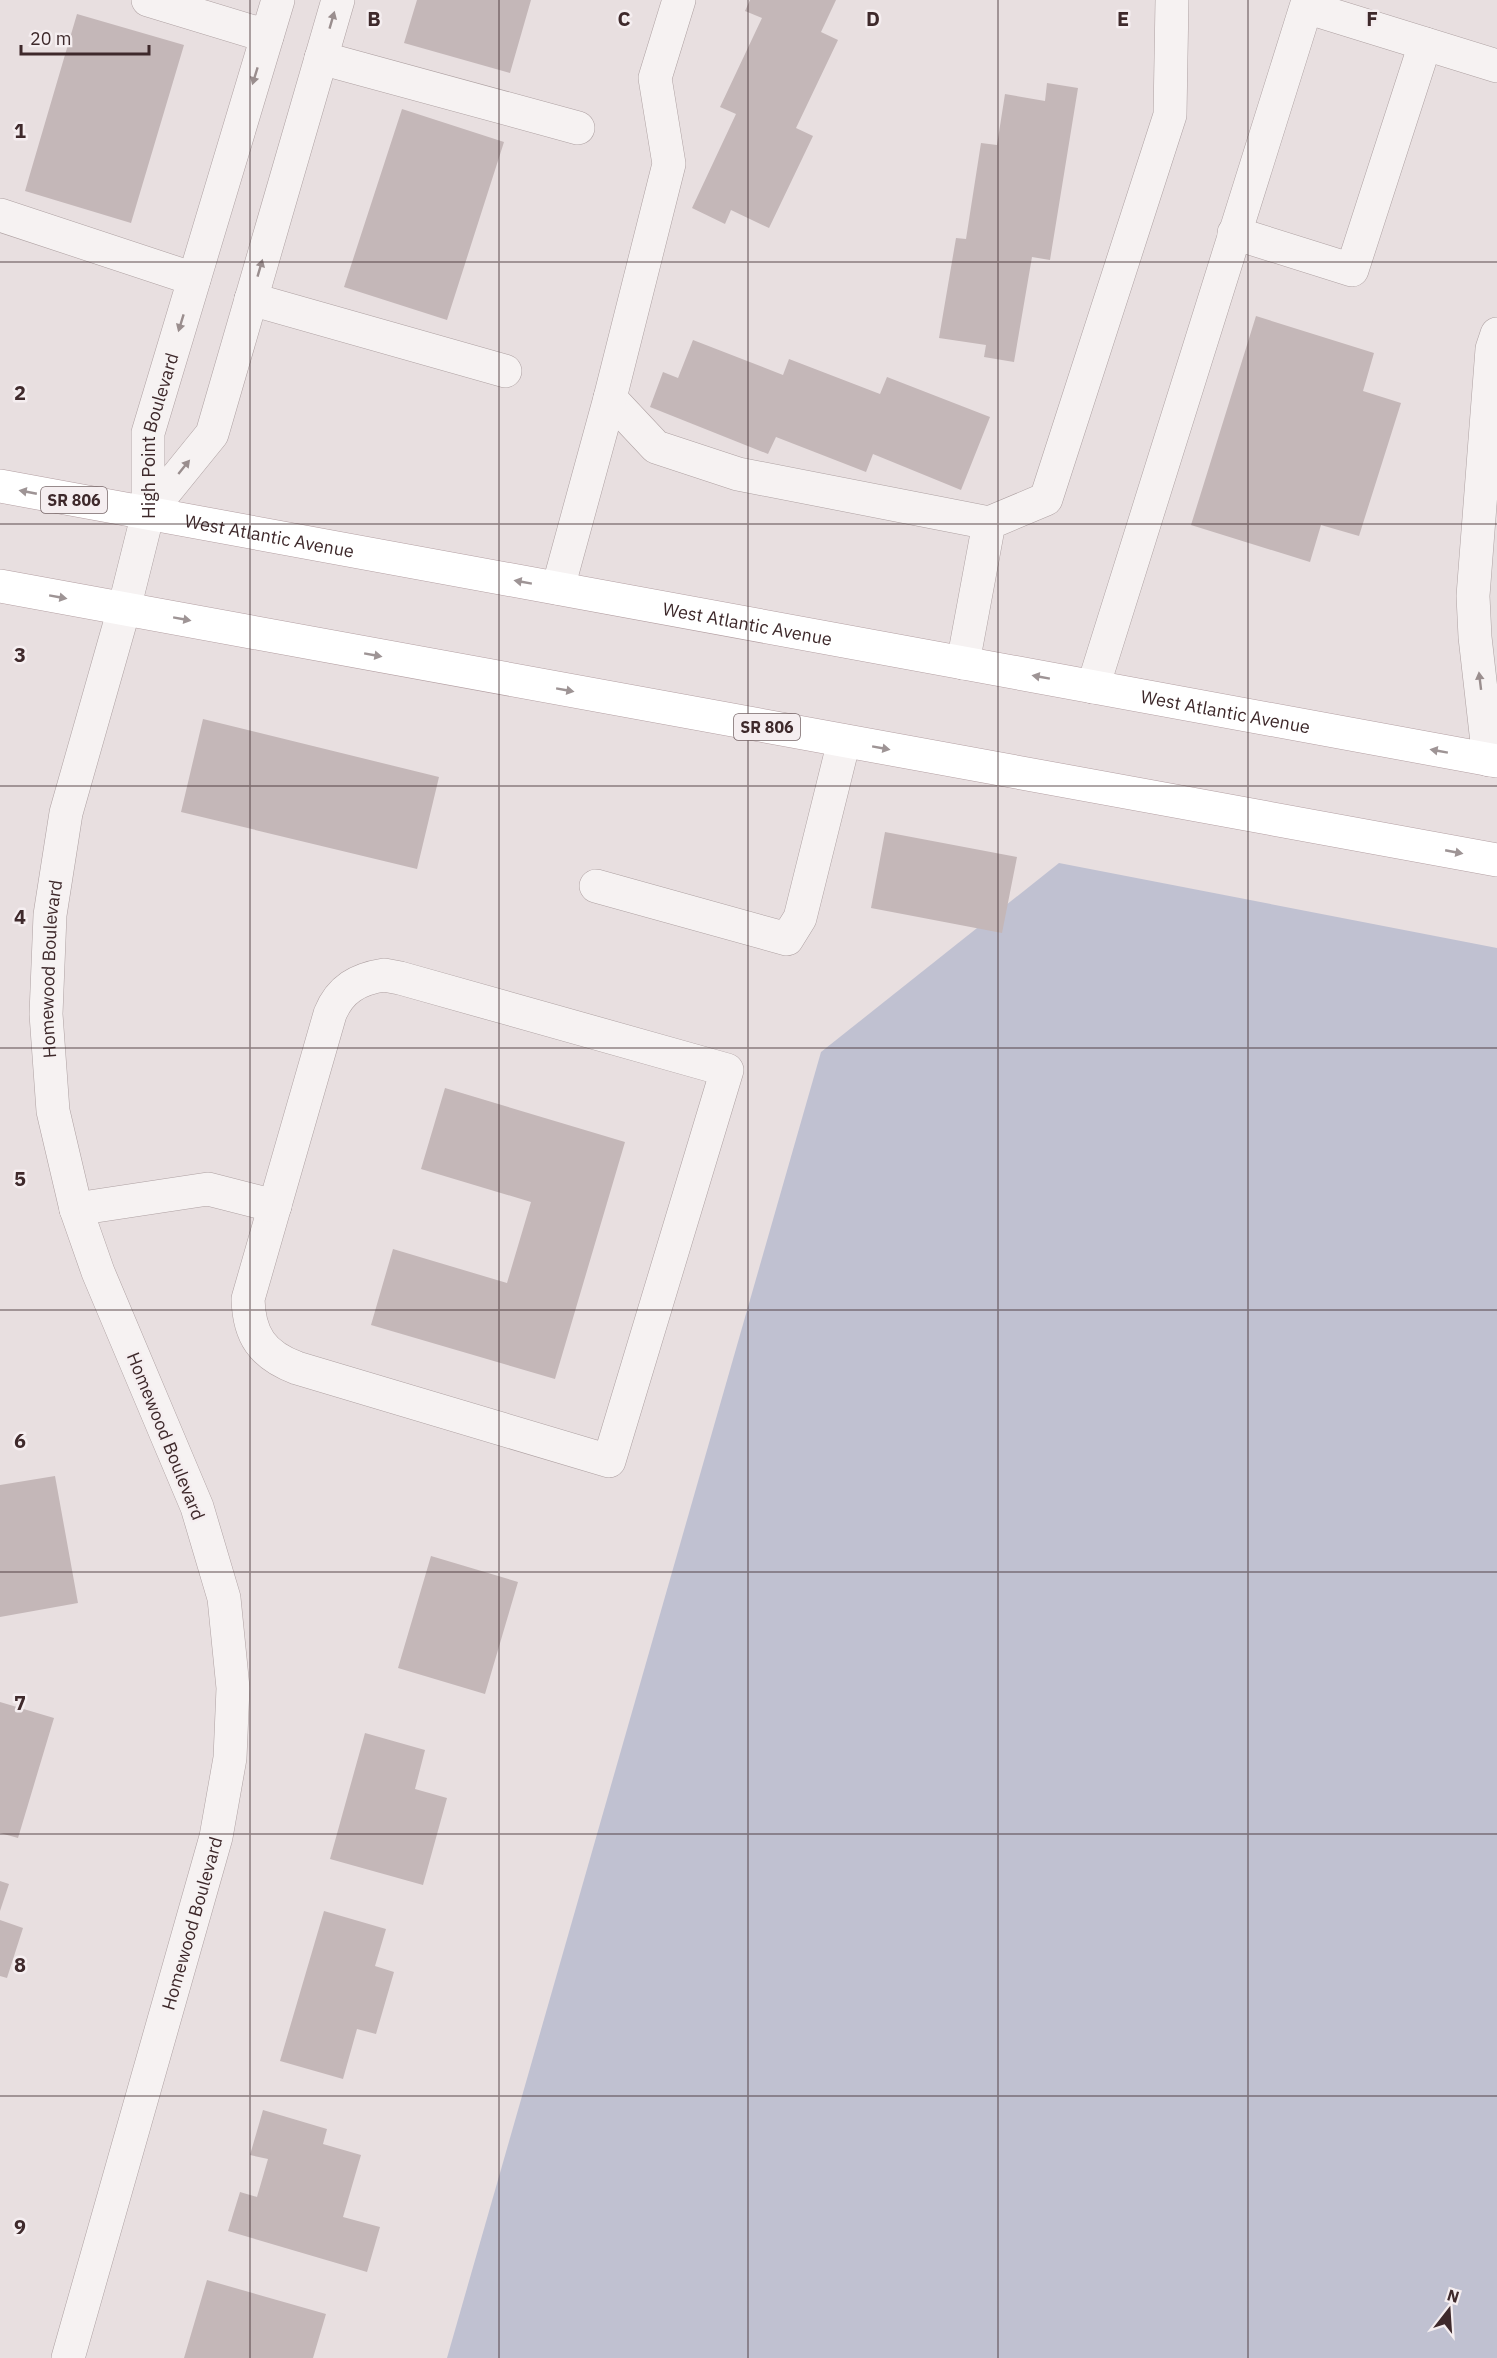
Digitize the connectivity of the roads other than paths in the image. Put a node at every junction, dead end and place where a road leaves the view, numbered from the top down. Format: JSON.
{"nodes":[{"id":1,"x":148,"y":0,"type":"edge"},
{"id":2,"x":278,"y":0,"type":"edge"},
{"id":3,"x":338,"y":0,"type":"edge"},
{"id":4,"x":679,"y":0,"type":"edge"},
{"id":5,"x":1172,"y":0,"type":"edge"},
{"id":6,"x":267,"y":36,"type":"junction"},
{"id":7,"x":1425,"y":44,"type":"junction"},
{"id":8,"x":321,"y":58,"type":"junction"},
{"id":9,"x":1497,"y":66,"type":"edge"},
{"id":10,"x":578,"y":128,"type":"dead end"},
{"id":11,"x":0,"y":215,"type":"edge"},
{"id":12,"x":1234,"y":233,"type":"junction"},
{"id":13,"x":194,"y":279,"type":"junction"},
{"id":14,"x":251,"y":299,"type":"junction"},
{"id":15,"x":1497,"y":334,"type":"edge"},
{"id":16,"x":505,"y":371,"type":"dead end"},
{"id":17,"x":610,"y":398,"type":"junction"},
{"id":18,"x":0,"y":486,"type":"edge"},
{"id":19,"x":148,"y":513,"type":"junction"},
{"id":20,"x":989,"y":523,"type":"junction"},
{"id":21,"x":1486,"y":568,"type":"edge"},
{"id":22,"x":0,"y":586,"type":"edge"},
{"id":23,"x":558,"y":588,"type":"junction"},
{"id":24,"x":124,"y":609,"type":"junction"},
{"id":25,"x":963,"y":663,"type":"junction"},
{"id":26,"x":1093,"y":687,"type":"junction"},
{"id":27,"x":844,"y":741,"type":"junction"},
{"id":28,"x":1493,"y":760,"type":"edge"},
{"id":29,"x":1497,"y":861,"type":"edge"},
{"id":30,"x":596,"y":886,"type":"dead end"},
{"id":31,"x":275,"y":1206,"type":"junction"},
{"id":32,"x":76,"y":1209,"type":"junction"},
{"id":33,"x":68,"y":2358,"type":"edge"}],
"edges":[{"from":1,"to":6,"type":"street"},
{"from":2,"to":6,"type":"street","name":"High Point Boulevard"},
{"from":8,"to":3,"type":"street","name":"High Point Boulevard","one_way":true},
{"from":4,"to":17,"type":"street"},
{"from":5,"to":20,"type":"street"},
{"from":6,"to":13,"type":"street","name":"High Point Boulevard","one_way":true},
{"from":7,"to":9,"type":"street"},
{"from":7,"to":12,"type":"street"},
{"from":7,"to":12,"type":"street"},
{"from":8,"to":10,"type":"street"},
{"from":14,"to":8,"type":"street","name":"High Point Boulevard","one_way":true},
{"from":11,"to":13,"type":"street"},
{"from":12,"to":26,"type":"street"},
{"from":13,"to":19,"type":"street","name":"High Point Boulevard","one_way":true},
{"from":14,"to":16,"type":"street"},
{"from":19,"to":14,"type":"street","name":"High Point Boulevard","one_way":true},
{"from":15,"to":21,"type":"street"},
{"from":17,"to":20,"type":"street"},
{"from":17,"to":23,"type":"street"},
{"from":19,"to":18,"type":"main road","name":"West Atlantic Avenue","number":"SR 806","one_way":true},
{"from":23,"to":19,"type":"main road","name":"West Atlantic Avenue","number":"SR 806","one_way":true},
{"from":19,"to":24,"type":"street","name":"Homewood Boulevard"},
{"from":20,"to":25,"type":"street"},
{"from":28,"to":21,"type":"street","one_way":true},
{"from":22,"to":24,"type":"main road","number":"SR 806","one_way":true},
{"from":23,"to":25,"type":"main road","name":"West Atlantic Avenue","number":"SR 806"},
{"from":24,"to":27,"type":"main road","number":"SR 806","one_way":true},
{"from":24,"to":32,"type":"street","name":"Homewood Boulevard"},
{"from":26,"to":25,"type":"main road","name":"West Atlantic Avenue","number":"SR 806","one_way":true},
{"from":28,"to":26,"type":"main road","name":"West Atlantic Avenue","number":"SR 806","one_way":true},
{"from":27,"to":29,"type":"main road","number":"SR 806","one_way":true},
{"from":27,"to":30,"type":"street"},
{"from":31,"to":31,"type":"street"},
{"from":31,"to":32,"type":"street"},
{"from":32,"to":33,"type":"street","name":"Homewood Boulevard"}]}
